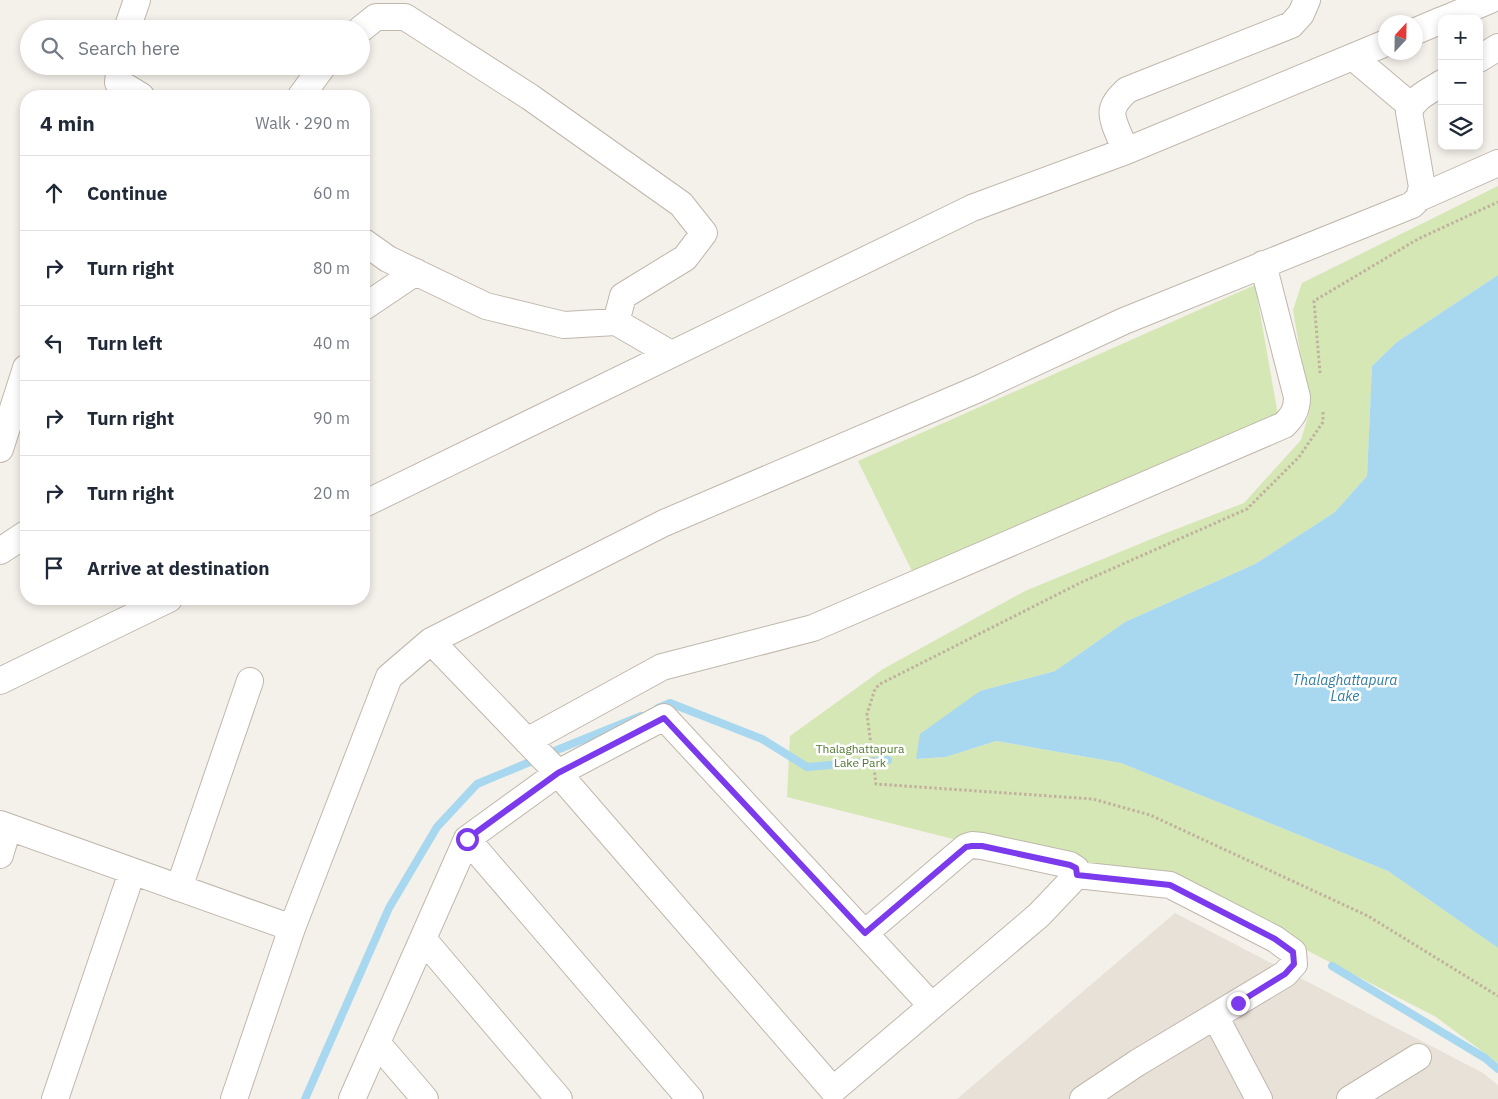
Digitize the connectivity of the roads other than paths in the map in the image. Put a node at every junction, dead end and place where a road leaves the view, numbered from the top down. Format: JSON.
{"nodes":[{"id":1,"x":137,"y":0,"type":"edge"},
{"id":2,"x":1307,"y":0,"type":"edge"},
{"id":3,"x":1490,"y":0,"type":"edge"},
{"id":4,"x":1453,"y":15,"type":"edge"},
{"id":5,"x":131,"y":20,"type":"edge"},
{"id":6,"x":1438,"y":21,"type":"edge"},
{"id":7,"x":370,"y":22,"type":"edge"},
{"id":8,"x":1423,"y":28,"type":"edge"},
{"id":9,"x":1378,"y":46,"type":"edge"},
{"id":10,"x":1498,"y":47,"type":"edge"},
{"id":11,"x":1483,"y":56,"type":"edge"},
{"id":12,"x":1353,"y":57,"type":"junction"},
{"id":13,"x":316,"y":75,"type":"edge"},
{"id":14,"x":117,"y":82,"type":"edge"},
{"id":15,"x":1438,"y":86,"type":"edge"},
{"id":16,"x":131,"y":90,"type":"edge"},
{"id":17,"x":305,"y":90,"type":"edge"},
{"id":18,"x":1411,"y":106,"type":"junction"},
{"id":19,"x":1126,"y":151,"type":"junction"},
{"id":20,"x":1498,"y":163,"type":"edge"},
{"id":21,"x":1419,"y":198,"type":"junction"},
{"id":22,"x":370,"y":246,"type":"edge"},
{"id":23,"x":1263,"y":264,"type":"junction"},
{"id":24,"x":416,"y":272,"type":"junction"},
{"id":25,"x":370,"y":304,"type":"edge"},
{"id":26,"x":616,"y":322,"type":"junction"},
{"id":27,"x":671,"y":354,"type":"junction"},
{"id":28,"x":20,"y":387,"type":"edge"},
{"id":29,"x":0,"y":449,"type":"edge"},
{"id":30,"x":370,"y":501,"type":"edge"},
{"id":31,"x":20,"y":538,"type":"edge"},
{"id":32,"x":0,"y":551,"type":"edge"},
{"id":33,"x":157,"y":605,"type":"edge"},
{"id":34,"x":431,"y":641,"type":"junction"},
{"id":35,"x":0,"y":681,"type":"edge"},
{"id":36,"x":250,"y":681,"type":"dead end"},
{"id":37,"x":527,"y":741,"type":"junction"},
{"id":38,"x":558,"y":773,"type":"junction"},
{"id":39,"x":4,"y":826,"type":"edge"},
{"id":40,"x":467,"y":839,"type":"junction"},
{"id":41,"x":0,"y":855,"type":"edge"},
{"id":42,"x":132,"y":872,"type":"junction"},
{"id":43,"x":1077,"y":875,"type":"junction"},
{"id":44,"x":179,"y":888,"type":"junction"},
{"id":45,"x":292,"y":928,"type":"junction"},
{"id":46,"x":865,"y":933,"type":"junction"},
{"id":47,"x":423,"y":939,"type":"junction"},
{"id":48,"x":931,"y":1005,"type":"junction"},
{"id":49,"x":1215,"y":1016,"type":"junction"},
{"id":50,"x":377,"y":1043,"type":"junction"},
{"id":51,"x":1418,"y":1057,"type":"dead end"},
{"id":52,"x":827,"y":1094,"type":"edge"},
{"id":53,"x":55,"y":1099,"type":"edge"},
{"id":54,"x":234,"y":1099,"type":"edge"},
{"id":55,"x":352,"y":1099,"type":"edge"},
{"id":56,"x":425,"y":1099,"type":"edge"},
{"id":57,"x":559,"y":1099,"type":"edge"},
{"id":58,"x":690,"y":1099,"type":"edge"},
{"id":59,"x":1083,"y":1099,"type":"edge"},
{"id":60,"x":1259,"y":1099,"type":"edge"},
{"id":61,"x":1350,"y":1099,"type":"edge"}],
"edges":[{"from":1,"to":5,"type":"street"},
{"from":2,"to":19,"type":"street"},
{"from":3,"to":4,"type":"street"},
{"from":6,"to":8,"type":"street"},
{"from":7,"to":26,"type":"street"},
{"from":9,"to":12,"type":"street"},
{"from":10,"to":11,"type":"street"},
{"from":12,"to":18,"type":"street"},
{"from":12,"to":19,"type":"street"},
{"from":13,"to":17,"type":"street"},
{"from":14,"to":16,"type":"street"},
{"from":15,"to":18,"type":"street"},
{"from":18,"to":21,"type":"street"},
{"from":19,"to":27,"type":"street"},
{"from":20,"to":21,"type":"street"},
{"from":21,"to":23,"type":"street"},
{"from":22,"to":24,"type":"street"},
{"from":23,"to":34,"type":"street"},
{"from":23,"to":37,"type":"street"},
{"from":24,"to":25,"type":"street"},
{"from":24,"to":26,"type":"street"},
{"from":26,"to":27,"type":"street"},
{"from":27,"to":30,"type":"street"},
{"from":28,"to":29,"type":"street"},
{"from":31,"to":32,"type":"street"},
{"from":33,"to":35,"type":"street"},
{"from":34,"to":37,"type":"street"},
{"from":34,"to":45,"type":"street"},
{"from":36,"to":44,"type":"street"},
{"from":37,"to":38,"type":"street"},
{"from":38,"to":40,"type":"street"},
{"from":38,"to":46,"type":"street"},
{"from":38,"to":52,"type":"street"},
{"from":39,"to":41,"type":"street"},
{"from":39,"to":42,"type":"street"},
{"from":40,"to":47,"type":"street"},
{"from":40,"to":58,"type":"street"},
{"from":42,"to":44,"type":"street"},
{"from":42,"to":53,"type":"street"},
{"from":43,"to":46,"type":"street"},
{"from":43,"to":48,"type":"street"},
{"from":43,"to":49,"type":"street"},
{"from":44,"to":45,"type":"street"},
{"from":45,"to":54,"type":"street"},
{"from":46,"to":48,"type":"street"},
{"from":47,"to":50,"type":"street"},
{"from":47,"to":57,"type":"street"},
{"from":48,"to":52,"type":"street"},
{"from":49,"to":59,"type":"street"},
{"from":49,"to":60,"type":"street"},
{"from":50,"to":55,"type":"street"},
{"from":50,"to":56,"type":"street"},
{"from":51,"to":61,"type":"street"}]}
